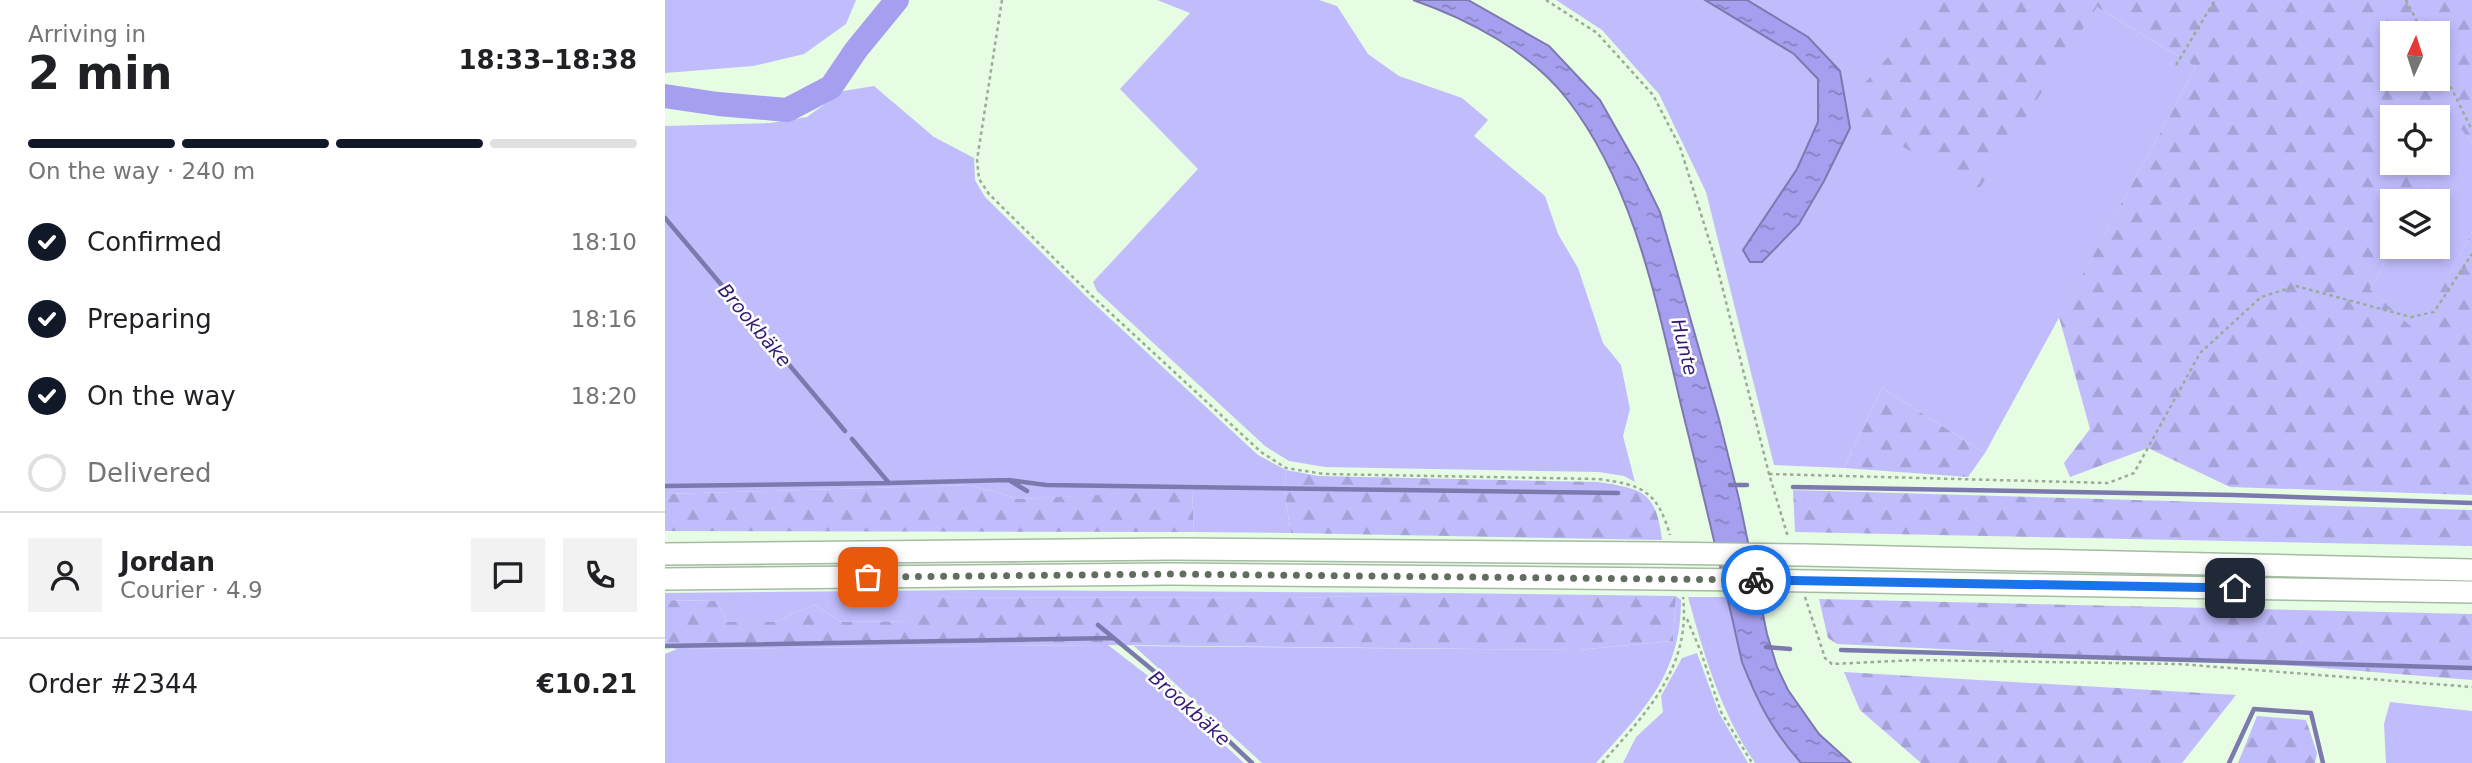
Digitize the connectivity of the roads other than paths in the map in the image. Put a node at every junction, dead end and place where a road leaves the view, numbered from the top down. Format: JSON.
{"nodes":[{"id":1,"x":665,"y":554,"type":"edge"},
{"id":2,"x":2472,"y":570,"type":"edge"},
{"id":3,"x":665,"y":579,"type":"edge"},
{"id":4,"x":2472,"y":592,"type":"edge"}],
"edges":[{"from":1,"to":2,"type":"highway","bridge":true},
{"from":3,"to":4,"type":"highway","bridge":true}]}
